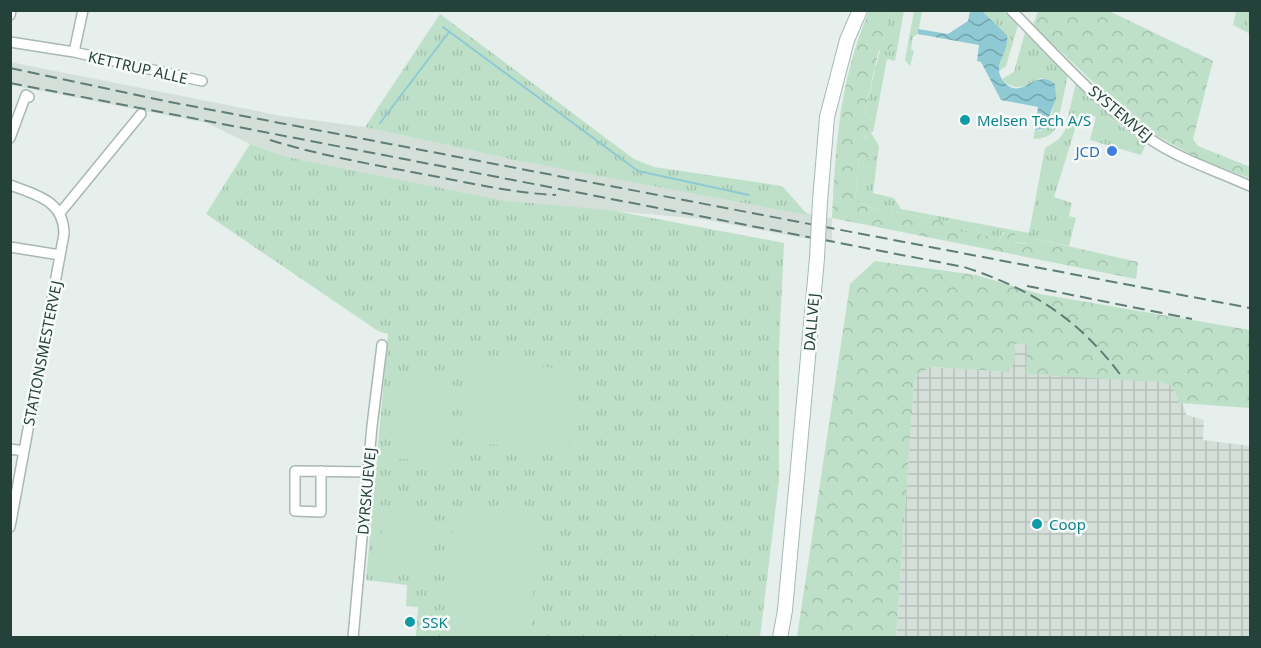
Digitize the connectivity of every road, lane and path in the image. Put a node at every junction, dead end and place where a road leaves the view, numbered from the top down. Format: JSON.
{"nodes":[{"id":1,"x":11,"y":10,"type":"edge"},
{"id":2,"x":83,"y":10,"type":"edge"},
{"id":3,"x":860,"y":10,"type":"edge"},
{"id":4,"x":1011,"y":10,"type":"edge"},
{"id":5,"x":10,"y":15,"type":"edge"},
{"id":6,"x":10,"y":42,"type":"edge"},
{"id":7,"x":74,"y":52,"type":"junction"},
{"id":8,"x":202,"y":81,"type":"dead end"},
{"id":9,"x":29,"y":97,"type":"dead end"},
{"id":10,"x":141,"y":114,"type":"dead end"},
{"id":11,"x":10,"y":138,"type":"edge"},
{"id":12,"x":10,"y":185,"type":"edge"},
{"id":13,"x":1251,"y":186,"type":"edge"},
{"id":14,"x":60,"y":213,"type":"junction"},
{"id":15,"x":10,"y":247,"type":"edge"},
{"id":16,"x":60,"y":255,"type":"junction"},
{"id":17,"x":382,"y":345,"type":"dead end"},
{"id":18,"x":10,"y":449,"type":"edge"},
{"id":19,"x":24,"y":451,"type":"junction"},
{"id":20,"x":321,"y":471,"type":"junction"},
{"id":21,"x":368,"y":472,"type":"junction"},
{"id":22,"x":10,"y":527,"type":"edge"},
{"id":23,"x":353,"y":638,"type":"edge"},
{"id":24,"x":780,"y":638,"type":"edge"}],
"edges":[{"from":1,"to":5,"type":"street"},
{"from":2,"to":7,"type":"street","name":"KETTRUP ALLE"},
{"from":3,"to":24,"type":"street","name":"DALLVEJ","bridge":true},
{"from":4,"to":13,"type":"street","name":"SYSTEMVEJ"},
{"from":6,"to":7,"type":"street","name":"KETTRUP ALLE"},
{"from":7,"to":8,"type":"street","name":"KETTRUP ALLE"},
{"from":9,"to":11,"type":"street"},
{"from":10,"to":14,"type":"street"},
{"from":12,"to":14,"type":"street"},
{"from":14,"to":16,"type":"street","name":"STATIONSMESTERVEJ"},
{"from":15,"to":16,"type":"street"},
{"from":16,"to":19,"type":"street","name":"STATIONSMESTERVEJ"},
{"from":17,"to":21,"type":"street","name":"DYRSKUEVEJ"},
{"from":18,"to":19,"type":"street"},
{"from":19,"to":22,"type":"street","name":"STATIONSMESTERVEJ"},
{"from":20,"to":20,"type":"street"},
{"from":20,"to":21,"type":"street"},
{"from":21,"to":23,"type":"street","name":"DYRSKUEVEJ"}]}
